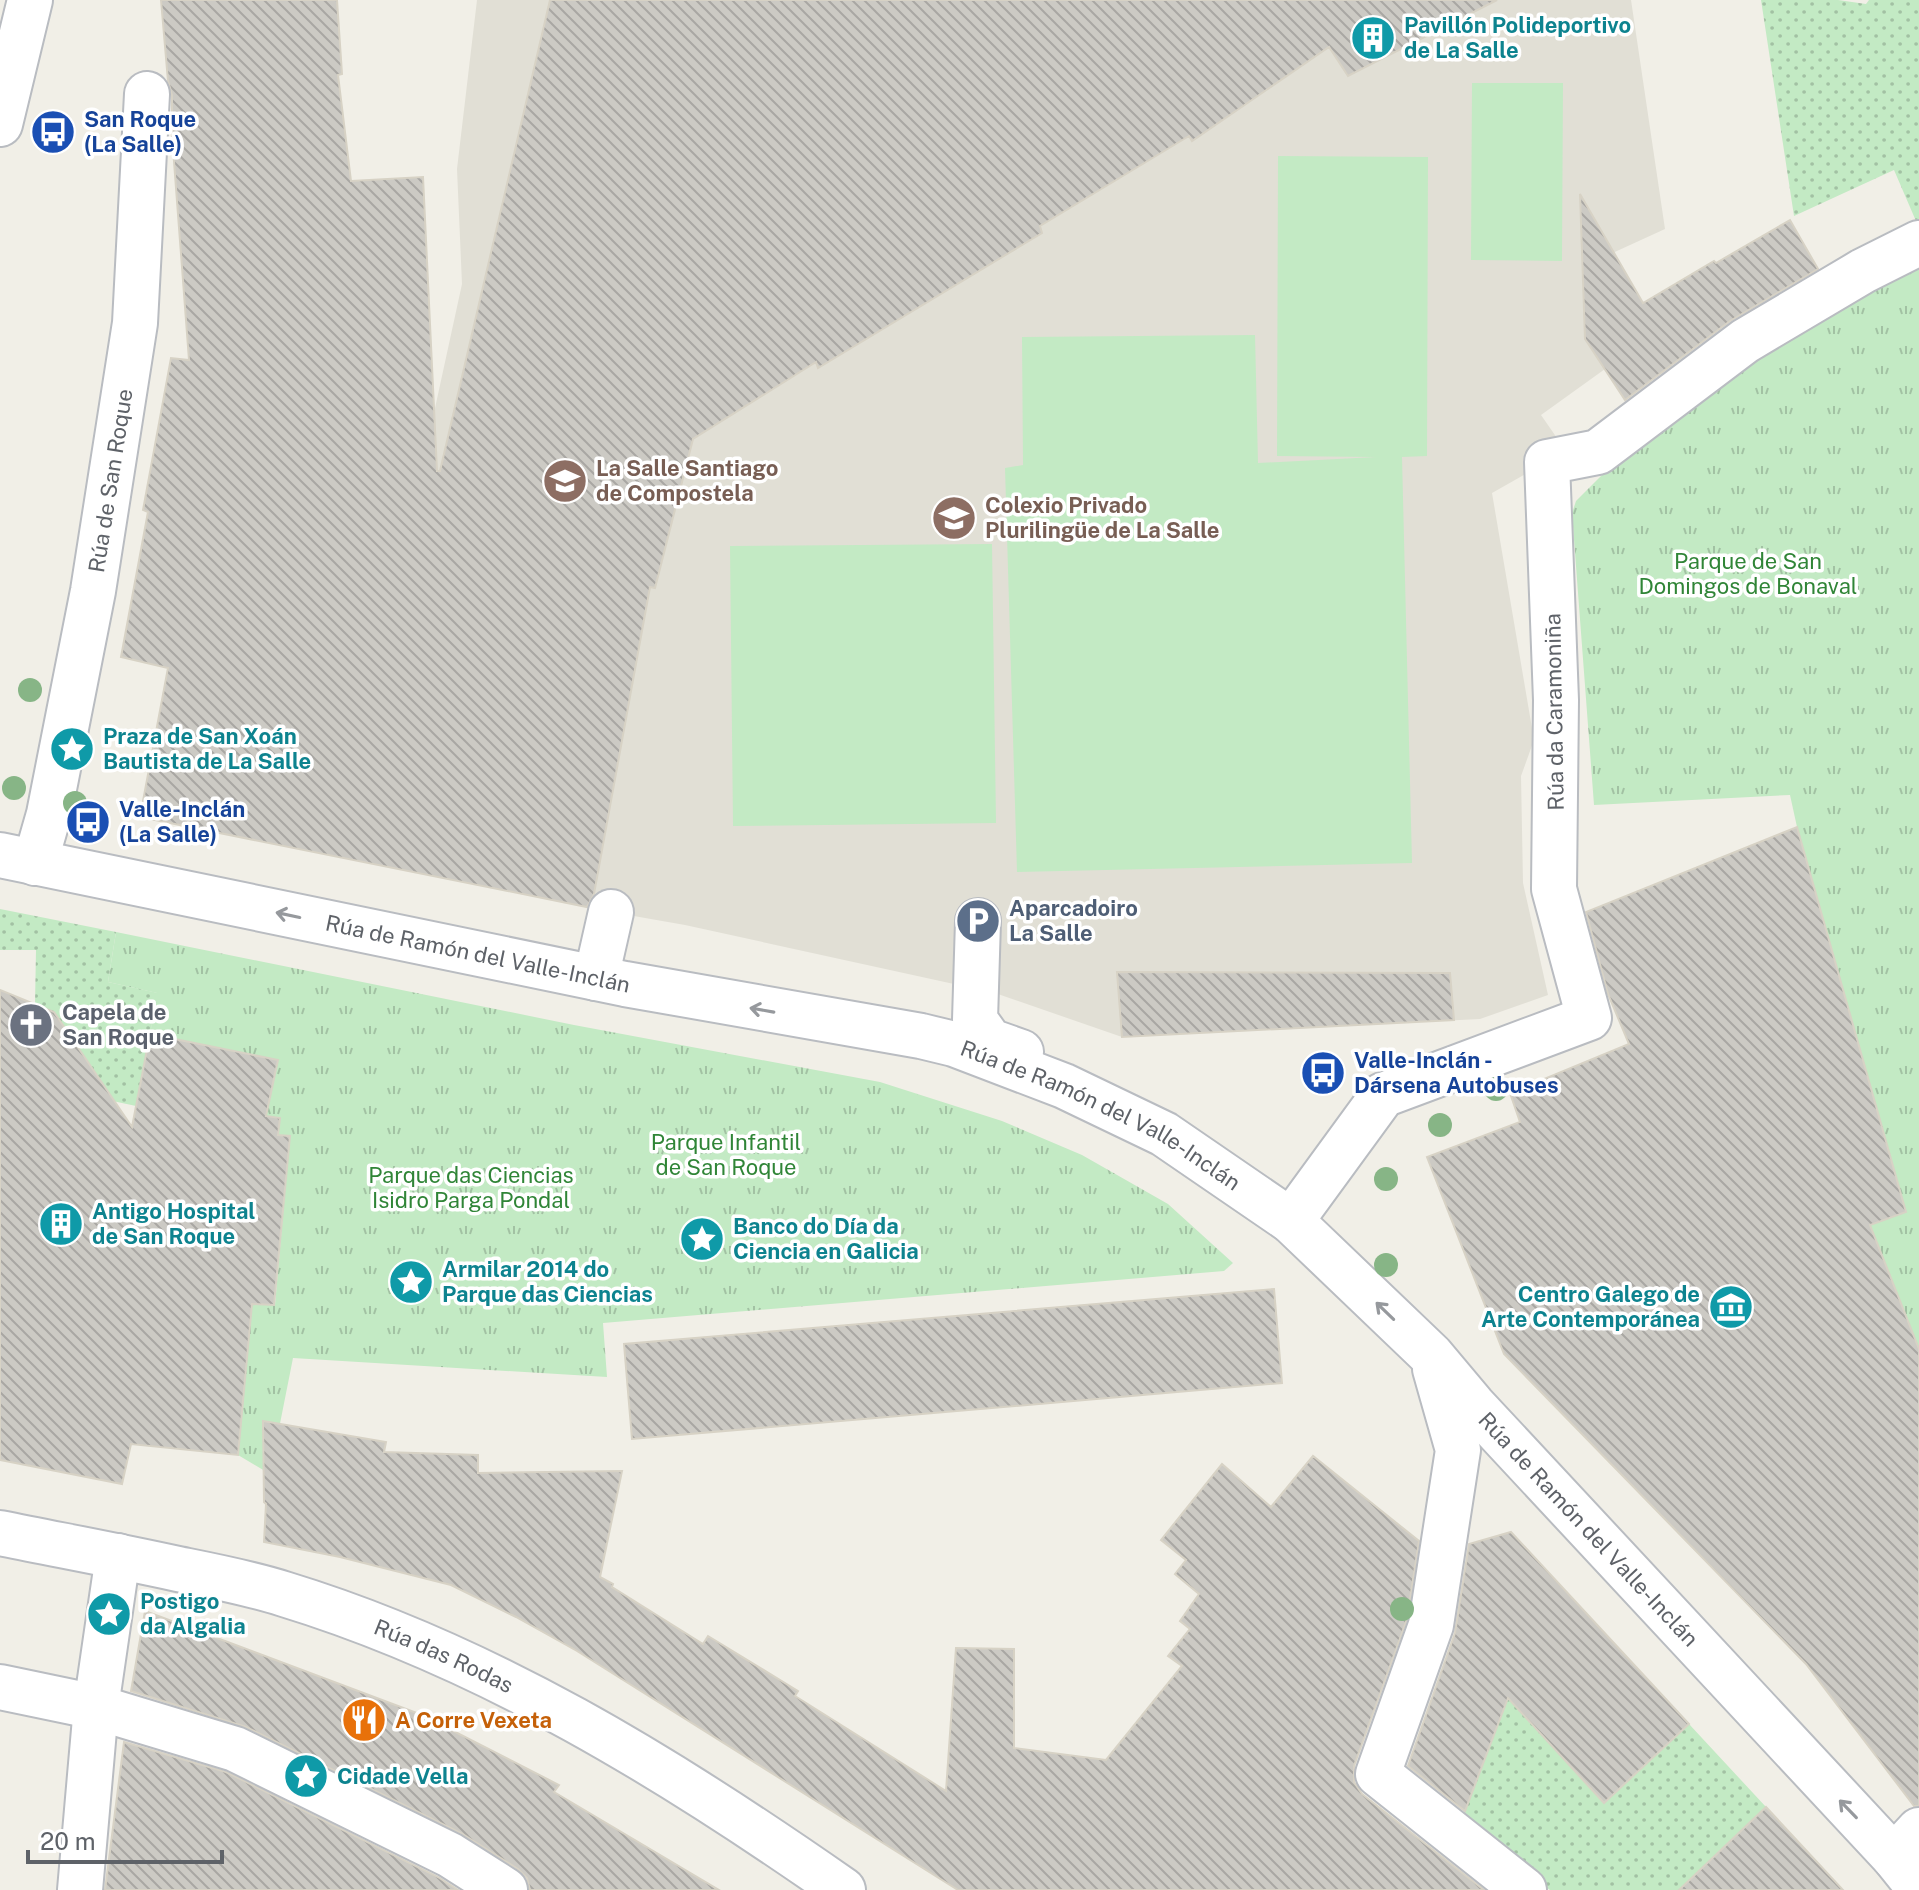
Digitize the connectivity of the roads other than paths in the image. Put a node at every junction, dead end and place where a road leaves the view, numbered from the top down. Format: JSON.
{"nodes":[{"id":1,"x":30,"y":0,"type":"edge"},
{"id":2,"x":147,"y":94,"type":"dead end"},
{"id":3,"x":0,"y":124,"type":"edge"},
{"id":4,"x":1919,"y":243,"type":"edge"},
{"id":5,"x":18,"y":859,"type":"edge"},
{"id":6,"x":611,"y":912,"type":"dead end"},
{"id":7,"x":596,"y":978,"type":"junction"},
{"id":8,"x":810,"y":1018,"type":"junction"},
{"id":9,"x":1164,"y":1134,"type":"junction"},
{"id":10,"x":1291,"y":1221,"type":"junction"},
{"id":11,"x":1431,"y":1355,"type":"junction"},
{"id":12,"x":0,"y":1533,"type":"edge"},
{"id":13,"x":118,"y":1556,"type":"junction"},
{"id":14,"x":0,"y":1687,"type":"edge"},
{"id":15,"x":96,"y":1707,"type":"junction"},
{"id":16,"x":1911,"y":1858,"type":"edge"},
{"id":17,"x":80,"y":1890,"type":"edge"},
{"id":18,"x":505,"y":1890,"type":"edge"},
{"id":19,"x":843,"y":1890,"type":"edge"},
{"id":20,"x":1524,"y":1890,"type":"edge"}],
"edges":[{"from":1,"to":3,"type":"street"},
{"from":2,"to":5,"type":"street","name":"Rúa de San Roque"},
{"from":4,"to":10,"type":"street","name":"Rúa da Caramoniña"},
{"from":7,"to":5,"type":"street","name":"Rúa de Ramón del Valle-Inclán","one_way":true},
{"from":6,"to":7,"type":"street"},
{"from":8,"to":7,"type":"street","name":"Rúa de Ramón del Valle-Inclán","one_way":true},
{"from":8,"to":9,"type":"street","name":"Rúa de Ramón del Valle-Inclán"},
{"from":8,"to":9,"type":"street"},
{"from":9,"to":10,"type":"street","name":"Rúa de Ramón del Valle-Inclán"},
{"from":11,"to":10,"type":"street","name":"Rúa de Ramón del Valle-Inclán","one_way":true},
{"from":16,"to":11,"type":"street","name":"Rúa de Ramón del Valle-Inclán","one_way":true},
{"from":11,"to":20,"type":"street"},
{"from":12,"to":13,"type":"street","name":"Rúa das Rodas"},
{"from":13,"to":15,"type":"street"},
{"from":13,"to":19,"type":"street","name":"Rúa das Rodas"},
{"from":14,"to":15,"type":"street"},
{"from":15,"to":17,"type":"street"},
{"from":15,"to":18,"type":"street"}]}
